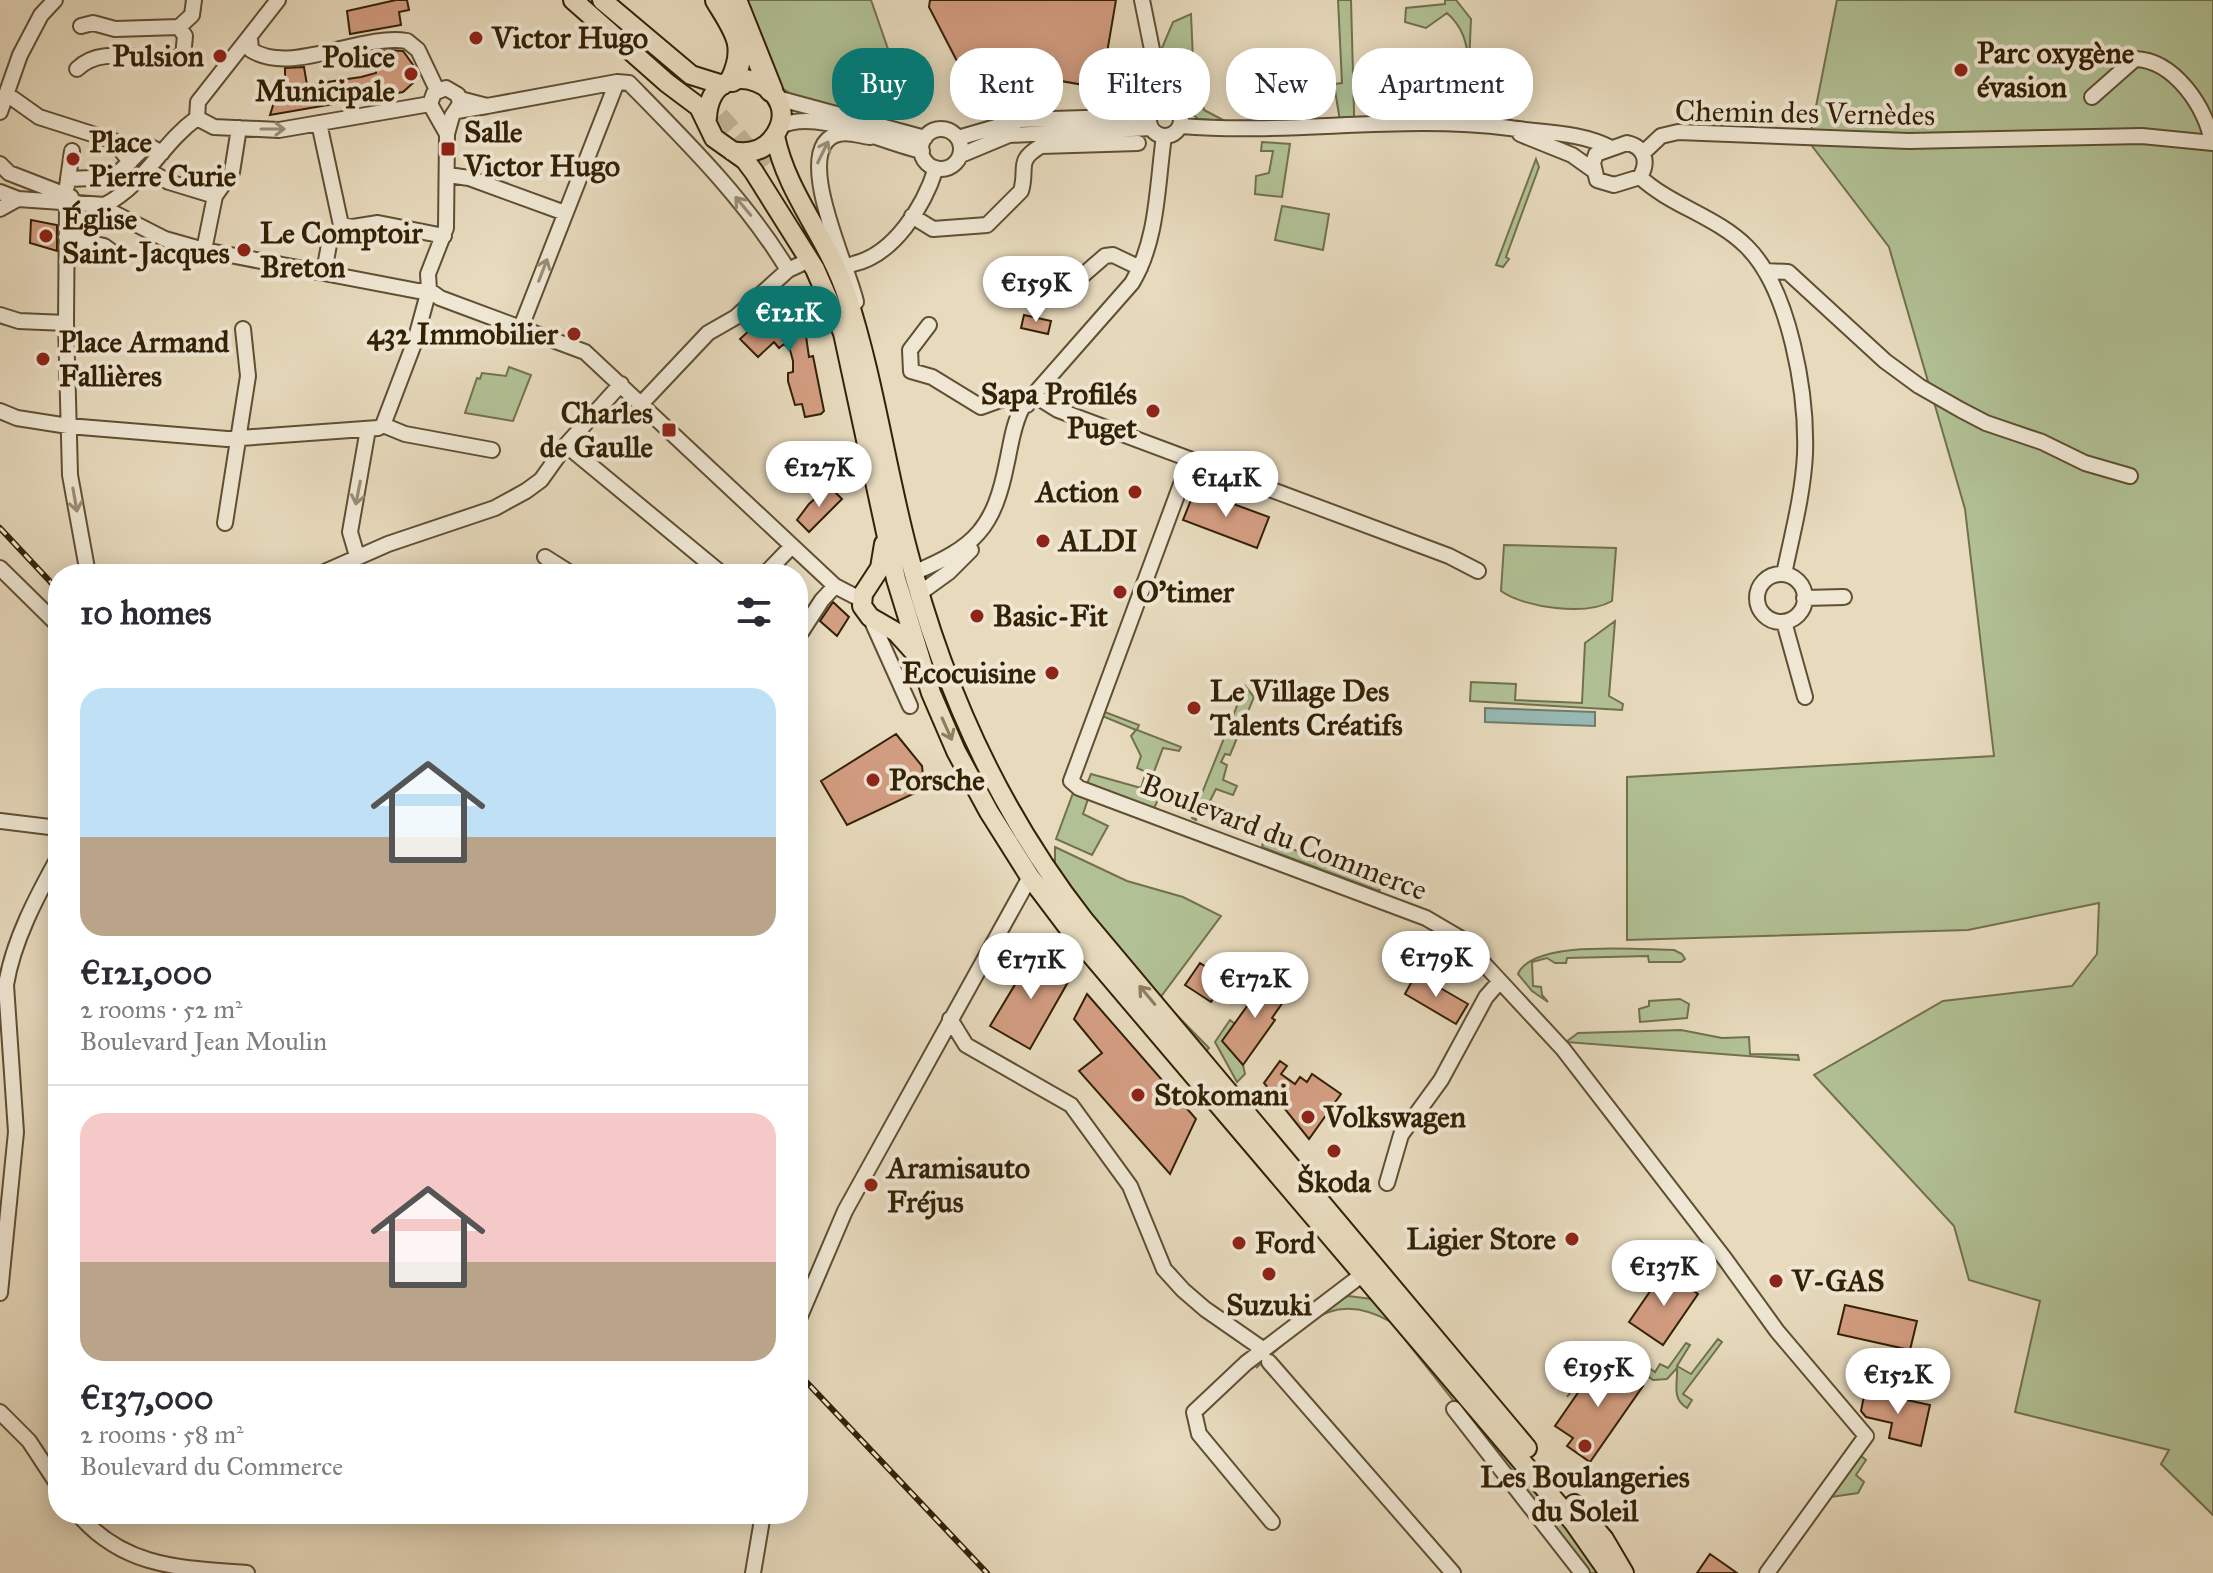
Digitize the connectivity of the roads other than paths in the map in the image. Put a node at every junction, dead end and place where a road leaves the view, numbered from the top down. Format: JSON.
{"nodes":[{"id":1,"x":55,"y":0,"type":"edge"},
{"id":2,"x":194,"y":0,"type":"edge"},
{"id":3,"x":278,"y":0,"type":"edge"},
{"id":4,"x":573,"y":0,"type":"edge"},
{"id":5,"x":586,"y":0,"type":"edge"},
{"id":6,"x":602,"y":0,"type":"edge"},
{"id":7,"x":717,"y":0,"type":"edge"},
{"id":8,"x":735,"y":0,"type":"edge"},
{"id":9,"x":1142,"y":0,"type":"edge"},
{"id":10,"x":81,"y":26,"type":"dead end"},
{"id":11,"x":179,"y":27,"type":"junction"},
{"id":12,"x":247,"y":47,"type":"junction"},
{"id":13,"x":1152,"y":48,"type":"edge"},
{"id":14,"x":77,"y":69,"type":"dead end"},
{"id":15,"x":617,"y":82,"type":"junction"},
{"id":16,"x":728,"y":82,"type":"junction"},
{"id":17,"x":774,"y":94,"type":"junction"},
{"id":18,"x":8,"y":95,"type":"junction"},
{"id":19,"x":702,"y":95,"type":"tunnel mouth"},
{"id":20,"x":2092,"y":97,"type":"dead end"},
{"id":21,"x":446,"y":106,"type":"junction"},
{"id":22,"x":0,"y":112,"type":"edge"},
{"id":23,"x":197,"y":118,"type":"junction"},
{"id":24,"x":707,"y":118,"type":"junction"},
{"id":25,"x":1180,"y":120,"type":"edge"},
{"id":26,"x":1150,"y":122,"type":"junction"},
{"id":27,"x":319,"y":123,"type":"junction"},
{"id":28,"x":1181,"y":126,"type":"junction"},
{"id":29,"x":239,"y":128,"type":"junction"},
{"id":30,"x":1509,"y":128,"type":"junction"},
{"id":31,"x":777,"y":132,"type":"junction"},
{"id":32,"x":1164,"y":136,"type":"junction"},
{"id":33,"x":870,"y":137,"type":"junction"},
{"id":34,"x":958,"y":138,"type":"junction"},
{"id":35,"x":1138,"y":143,"type":"dead end"},
{"id":36,"x":2212,"y":143,"type":"edge"},
{"id":37,"x":923,"y":144,"type":"junction"},
{"id":38,"x":1611,"y":148,"type":"junction"},
{"id":39,"x":72,"y":151,"type":"dead end"},
{"id":40,"x":732,"y":151,"type":"junction"},
{"id":41,"x":162,"y":153,"type":"junction"},
{"id":42,"x":1643,"y":153,"type":"junction"},
{"id":43,"x":961,"y":155,"type":"junction"},
{"id":44,"x":130,"y":162,"type":"junction"},
{"id":45,"x":0,"y":164,"type":"edge"},
{"id":46,"x":765,"y":167,"type":"tunnel mouth"},
{"id":47,"x":936,"y":168,"type":"junction"},
{"id":48,"x":1593,"y":170,"type":"junction"},
{"id":49,"x":149,"y":171,"type":"junction"},
{"id":50,"x":448,"y":175,"type":"junction"},
{"id":51,"x":1640,"y":177,"type":"junction"},
{"id":52,"x":69,"y":179,"type":"junction"},
{"id":53,"x":0,"y":192,"type":"edge"},
{"id":54,"x":215,"y":196,"type":"junction"},
{"id":55,"x":18,"y":199,"type":"junction"},
{"id":56,"x":71,"y":200,"type":"junction"},
{"id":57,"x":105,"y":205,"type":"junction"},
{"id":58,"x":0,"y":209,"type":"edge"},
{"id":59,"x":565,"y":213,"type":"junction"},
{"id":60,"x":912,"y":216,"type":"junction"},
{"id":61,"x":444,"y":236,"type":"junction"},
{"id":62,"x":66,"y":237,"type":"junction"},
{"id":63,"x":330,"y":239,"type":"dead end"},
{"id":64,"x":204,"y":250,"type":"junction"},
{"id":65,"x":115,"y":254,"type":"dead end"},
{"id":66,"x":853,"y":264,"type":"dead end"},
{"id":67,"x":1140,"y":268,"type":"junction"},
{"id":68,"x":1765,"y":271,"type":"junction"},
{"id":69,"x":324,"y":272,"type":"junction"},
{"id":70,"x":429,"y":290,"type":"junction"},
{"id":71,"x":1045,"y":299,"type":"dead end"},
{"id":72,"x":0,"y":315,"type":"edge"},
{"id":73,"x":66,"y":323,"type":"junction"},
{"id":74,"x":929,"y":325,"type":"dead end"},
{"id":75,"x":521,"y":327,"type":"junction"},
{"id":76,"x":243,"y":329,"type":"dead end"},
{"id":77,"x":857,"y":334,"type":"junction"},
{"id":78,"x":621,"y":384,"type":"junction"},
{"id":79,"x":1031,"y":400,"type":"junction"},
{"id":80,"x":641,"y":404,"type":"junction"},
{"id":81,"x":0,"y":411,"type":"edge"},
{"id":82,"x":68,"y":426,"type":"junction"},
{"id":83,"x":376,"y":427,"type":"junction"},
{"id":84,"x":239,"y":439,"type":"junction"},
{"id":85,"x":566,"y":445,"type":"junction"},
{"id":86,"x":492,"y":450,"type":"dead end"},
{"id":87,"x":1190,"y":460,"type":"junction"},
{"id":88,"x":2130,"y":476,"type":"dead end"},
{"id":89,"x":225,"y":523,"type":"dead end"},
{"id":90,"x":885,"y":532,"type":"junction"},
{"id":91,"x":792,"y":546,"type":"junction"},
{"id":92,"x":357,"y":556,"type":"junction"},
{"id":93,"x":545,"y":557,"type":"dead end"},
{"id":94,"x":86,"y":564,"type":"edge"},
{"id":95,"x":341,"y":564,"type":"edge"},
{"id":96,"x":556,"y":564,"type":"edge"},
{"id":97,"x":710,"y":564,"type":"edge"},
{"id":98,"x":775,"y":564,"type":"edge"},
{"id":99,"x":0,"y":568,"type":"edge"},
{"id":100,"x":1478,"y":571,"type":"dead end"},
{"id":101,"x":1784,"y":574,"type":"junction"},
{"id":102,"x":905,"y":576,"type":"junction"},
{"id":103,"x":835,"y":586,"type":"junction"},
{"id":104,"x":920,"y":593,"type":"junction"},
{"id":105,"x":1844,"y":597,"type":"dead end"},
{"id":106,"x":1804,"y":598,"type":"junction"},
{"id":107,"x":903,"y":604,"type":"junction"},
{"id":108,"x":869,"y":606,"type":"junction"},
{"id":109,"x":48,"y":615,"type":"edge"},
{"id":110,"x":808,"y":622,"type":"edge"},
{"id":111,"x":1784,"y":622,"type":"junction"},
{"id":112,"x":918,"y":657,"type":"junction"},
{"id":113,"x":1805,"y":697,"type":"dead end"},
{"id":114,"x":910,"y":706,"type":"dead end"},
{"id":115,"x":0,"y":821,"type":"edge"},
{"id":116,"x":48,"y":827,"type":"edge"},
{"id":117,"x":48,"y":877,"type":"edge"},
{"id":118,"x":1030,"y":877,"type":"junction"},
{"id":119,"x":1500,"y":981,"type":"junction"},
{"id":120,"x":950,"y":1019,"type":"junction"},
{"id":121,"x":1387,"y":1183,"type":"dead end"},
{"id":122,"x":1363,"y":1274,"type":"junction"},
{"id":123,"x":0,"y":1293,"type":"edge"},
{"id":124,"x":808,"y":1298,"type":"edge"},
{"id":125,"x":1266,"y":1356,"type":"junction"},
{"id":126,"x":1454,"y":1409,"type":"dead end"},
{"id":127,"x":0,"y":1412,"type":"edge"},
{"id":128,"x":48,"y":1470,"type":"edge"},
{"id":129,"x":1272,"y":1522,"type":"dead end"},
{"id":130,"x":86,"y":1524,"type":"edge"},
{"id":131,"x":761,"y":1524,"type":"edge"},
{"id":132,"x":247,"y":1573,"type":"edge"},
{"id":133,"x":753,"y":1573,"type":"edge"},
{"id":134,"x":1453,"y":1573,"type":"edge"},
{"id":135,"x":1582,"y":1573,"type":"edge"},
{"id":136,"x":1609,"y":1573,"type":"edge"},
{"id":137,"x":1624,"y":1573,"type":"edge"},
{"id":138,"x":1767,"y":1573,"type":"edge"}],
"edges":[{"from":1,"to":18,"type":"street"},
{"from":2,"to":11,"type":"street"},
{"from":3,"to":12,"type":"street"},
{"from":4,"to":24,"type":"main road"},
{"from":5,"to":19,"type":"main road"},
{"from":6,"to":16,"type":"main road"},
{"from":7,"to":16,"type":"highway"},
{"from":8,"to":17,"type":"highway"},
{"from":9,"to":13,"type":"street"},
{"from":10,"to":11,"type":"street"},
{"from":11,"to":14,"type":"street"},
{"from":12,"to":21,"type":"street"},
{"from":12,"to":23,"type":"street"},
{"from":15,"to":21,"type":"street"},
{"from":15,"to":59,"type":"street"},
{"from":80,"to":15,"type":"street","one_way":true},
{"from":16,"to":17,"type":"main road"},
{"from":16,"to":24,"type":"main road"},
{"from":17,"to":31,"type":"main road"},
{"from":17,"to":37,"type":"street"},
{"from":18,"to":22,"type":"street"},
{"from":18,"to":44,"type":"street"},
{"from":20,"to":36,"type":"street"},
{"from":21,"to":27,"type":"street"},
{"from":21,"to":50,"type":"street"},
{"from":23,"to":29,"type":"street"},
{"from":23,"to":41,"type":"street"},
{"from":24,"to":40,"type":"main road"},
{"from":25,"to":28,"type":"street"},
{"from":26,"to":32,"type":"street"},
{"from":26,"to":34,"type":"street"},
{"from":26,"to":43,"type":"street"},
{"from":29,"to":27,"type":"street","one_way":true},
{"from":27,"to":61,"type":"street"},
{"from":28,"to":30,"type":"street"},
{"from":28,"to":32,"type":"street"},
{"from":29,"to":54,"type":"street"},
{"from":30,"to":38,"type":"street"},
{"from":30,"to":48,"type":"street"},
{"from":31,"to":33,"type":"street"},
{"from":31,"to":40,"type":"main road"},
{"from":31,"to":77,"type":"main road"},
{"from":32,"to":67,"type":"street"},
{"from":33,"to":37,"type":"street"},
{"from":77,"to":33,"type":"street","one_way":true},
{"from":34,"to":37,"type":"street"},
{"from":34,"to":43,"type":"street"},
{"from":35,"to":60,"type":"street"},
{"from":36,"to":42,"type":"street","name":"Chemin des Vernèdes"},
{"from":37,"to":47,"type":"street"},
{"from":38,"to":42,"type":"street"},
{"from":38,"to":48,"type":"street"},
{"from":39,"to":52,"type":"street"},
{"from":40,"to":90,"type":"main road"},
{"from":41,"to":44,"type":"street"},
{"from":41,"to":49,"type":"street"},
{"from":42,"to":51,"type":"street"},
{"from":43,"to":47,"type":"street"},
{"from":44,"to":52,"type":"street"},
{"from":45,"to":56,"type":"street"},
{"from":46,"to":77,"type":"main road"},
{"from":47,"to":60,"type":"street"},
{"from":48,"to":51,"type":"street"},
{"from":49,"to":54,"type":"street"},
{"from":49,"to":57,"type":"street"},
{"from":50,"to":59,"type":"street"},
{"from":50,"to":61,"type":"street"},
{"from":51,"to":68,"type":"street"},
{"from":52,"to":56,"type":"street"},
{"from":53,"to":55,"type":"street"},
{"from":54,"to":64,"type":"street"},
{"from":55,"to":56,"type":"street"},
{"from":55,"to":58,"type":"street"},
{"from":56,"to":57,"type":"street"},
{"from":56,"to":62,"type":"street"},
{"from":57,"to":64,"type":"street"},
{"from":75,"to":59,"type":"street","one_way":true},
{"from":60,"to":66,"type":"street"},
{"from":61,"to":70,"type":"street"},
{"from":62,"to":65,"type":"street"},
{"from":62,"to":73,"type":"street"},
{"from":63,"to":69,"type":"street"},
{"from":64,"to":69,"type":"street"},
{"from":67,"to":71,"type":"street"},
{"from":67,"to":79,"type":"street"},
{"from":68,"to":88,"type":"street"},
{"from":68,"to":101,"type":"street"},
{"from":69,"to":70,"type":"street"},
{"from":70,"to":75,"type":"street"},
{"from":70,"to":83,"type":"street"},
{"from":72,"to":73,"type":"street"},
{"from":73,"to":82,"type":"street"},
{"from":74,"to":79,"type":"street"},
{"from":75,"to":78,"type":"street"},
{"from":76,"to":84,"type":"street"},
{"from":77,"to":102,"type":"main road"},
{"from":78,"to":80,"type":"street"},
{"from":78,"to":85,"type":"street"},
{"from":79,"to":87,"type":"street"},
{"from":79,"to":102,"type":"street"},
{"from":79,"to":104,"type":"street"},
{"from":80,"to":91,"type":"street"},
{"from":81,"to":82,"type":"street"},
{"from":82,"to":84,"type":"street"},
{"from":82,"to":94,"type":"street","one_way":true},
{"from":83,"to":84,"type":"street"},
{"from":83,"to":86,"type":"street"},
{"from":83,"to":92,"type":"street","one_way":true},
{"from":84,"to":89,"type":"street"},
{"from":85,"to":92,"type":"street"},
{"from":85,"to":97,"type":"street"},
{"from":87,"to":100,"type":"street"},
{"from":87,"to":119,"type":"street","name":"Boulevard du Commerce"},
{"from":90,"to":102,"type":"main road"},
{"from":90,"to":108,"type":"main road"},
{"from":91,"to":98,"type":"street"},
{"from":91,"to":103,"type":"street"},
{"from":92,"to":95,"type":"street"},
{"from":93,"to":96,"type":"street"},
{"from":99,"to":109,"type":"street"},
{"from":101,"to":106,"type":"street"},
{"from":101,"to":111,"type":"street"},
{"from":102,"to":104,"type":"main road"},
{"from":102,"to":107,"type":"main road"},
{"from":102,"to":108,"type":"main road"},
{"from":103,"to":108,"type":"street"},
{"from":103,"to":110,"type":"street"},
{"from":104,"to":107,"type":"main road"},
{"from":137,"to":104,"type":"main road","one_way":true},
{"from":105,"to":106,"type":"street"},
{"from":106,"to":111,"type":"street"},
{"from":107,"to":108,"type":"main road"},
{"from":107,"to":112,"type":"main road"},
{"from":108,"to":112,"type":"main road"},
{"from":108,"to":114,"type":"street"},
{"from":111,"to":113,"type":"street"},
{"from":112,"to":118,"type":"main road","one_way":true},
{"from":115,"to":116,"type":"street"},
{"from":117,"to":123,"type":"street"},
{"from":118,"to":120,"type":"street"},
{"from":118,"to":122,"type":"main road"},
{"from":119,"to":121,"type":"street"},
{"from":119,"to":138,"type":"street","name":"Boulevard du Commerce"},
{"from":120,"to":124,"type":"street"},
{"from":120,"to":125,"type":"street"},
{"from":122,"to":125,"type":"street"},
{"from":122,"to":136,"type":"main road"},
{"from":125,"to":129,"type":"street"},
{"from":125,"to":134,"type":"street"},
{"from":126,"to":135,"type":"street"},
{"from":127,"to":128,"type":"street"},
{"from":130,"to":132,"type":"street"},
{"from":131,"to":133,"type":"street"}]}
